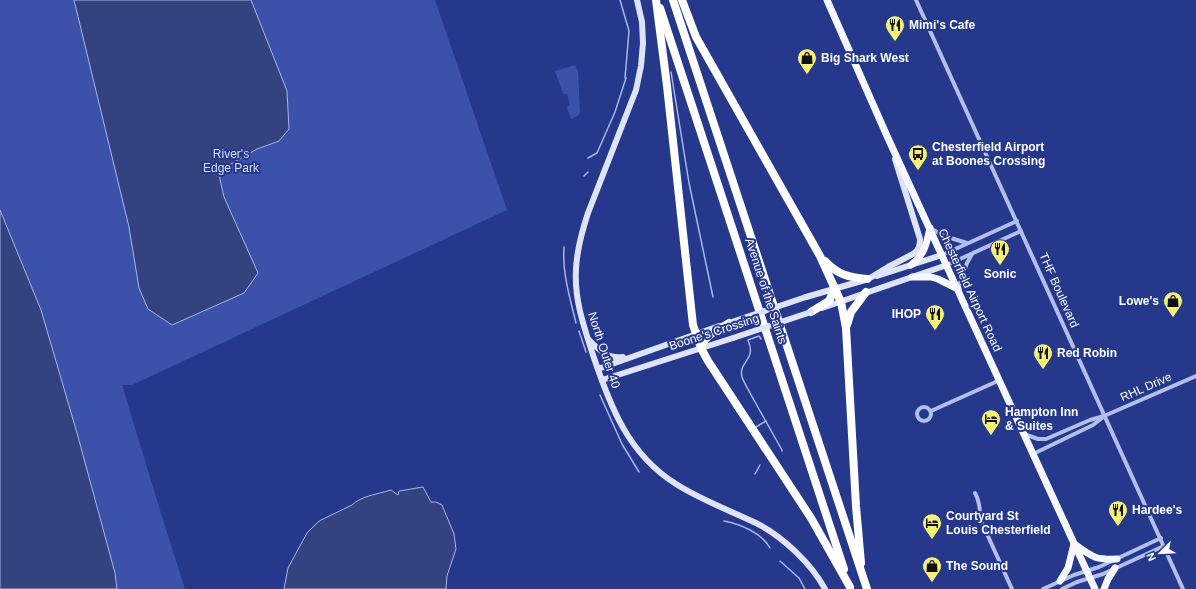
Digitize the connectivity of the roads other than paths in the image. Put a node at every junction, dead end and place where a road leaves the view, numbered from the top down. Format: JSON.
{"nodes":[{"id":1,"x":637,"y":0,"type":"edge"},
{"id":2,"x":656,"y":0,"type":"edge"},
{"id":3,"x":674,"y":0,"type":"edge"},
{"id":4,"x":682,"y":0,"type":"edge"},
{"id":5,"x":827,"y":0,"type":"edge"},
{"id":6,"x":916,"y":0,"type":"edge"},
{"id":7,"x":887,"y":136,"type":"junction"},
{"id":8,"x":1017,"y":221,"type":"junction"},
{"id":9,"x":930,"y":228,"type":"junction"},
{"id":10,"x":1022,"y":231,"type":"junction"},
{"id":11,"x":968,"y":243,"type":"junction"},
{"id":12,"x":942,"y":254,"type":"junction"},
{"id":13,"x":972,"y":254,"type":"junction"},
{"id":14,"x":820,"y":256,"type":"junction"},
{"id":15,"x":911,"y":265,"type":"junction"},
{"id":16,"x":947,"y":265,"type":"junction"},
{"id":17,"x":912,"y":277,"type":"junction"},
{"id":18,"x":869,"y":279,"type":"junction"},
{"id":19,"x":835,"y":288,"type":"junction"},
{"id":20,"x":958,"y":289,"type":"junction"},
{"id":21,"x":866,"y":292,"type":"junction"},
{"id":22,"x":841,"y":302,"type":"junction"},
{"id":23,"x":812,"y":312,"type":"junction"},
{"id":24,"x":729,"y":323,"type":"junction"},
{"id":25,"x":846,"y":328,"type":"junction"},
{"id":26,"x":696,"y":334,"type":"junction"},
{"id":27,"x":588,"y":339,"type":"junction"},
{"id":28,"x":701,"y":348,"type":"junction"},
{"id":29,"x":633,"y":356,"type":"junction"},
{"id":30,"x":598,"y":369,"type":"junction"},
{"id":31,"x":1196,"y":376,"type":"edge"},
{"id":32,"x":602,"y":380,"type":"junction"},
{"id":33,"x":1000,"y":380,"type":"junction"},
{"id":34,"x":931,"y":411,"type":"dead end"},
{"id":35,"x":1104,"y":416,"type":"junction"},
{"id":36,"x":1024,"y":434,"type":"junction"},
{"id":37,"x":1033,"y":454,"type":"junction"},
{"id":38,"x":975,"y":493,"type":"dead end"},
{"id":39,"x":1161,"y":538,"type":"junction"},
{"id":40,"x":1074,"y":544,"type":"junction"},
{"id":41,"x":1164,"y":546,"type":"junction"},
{"id":42,"x":1117,"y":559,"type":"junction"},
{"id":43,"x":1115,"y":568,"type":"junction"},
{"id":44,"x":1086,"y":571,"type":"junction"},
{"id":45,"x":862,"y":574,"type":"junction"},
{"id":46,"x":1090,"y":578,"type":"junction"},
{"id":47,"x":1060,"y":581,"type":"junction"},
{"id":48,"x":851,"y":588,"type":"edge"},
{"id":49,"x":825,"y":589,"type":"edge"},
{"id":50,"x":867,"y":589,"type":"edge"},
{"id":51,"x":1012,"y":589,"type":"edge"},
{"id":52,"x":1043,"y":589,"type":"edge"},
{"id":53,"x":1062,"y":589,"type":"edge"},
{"id":54,"x":1095,"y":589,"type":"edge"},
{"id":55,"x":1104,"y":589,"type":"edge"},
{"id":56,"x":1183,"y":589,"type":"edge"}],
"edges":[{"from":1,"to":27,"type":"street","name":"North Outer 40"},
{"from":2,"to":26,"type":"highway"},
{"from":2,"to":48,"type":"highway","name":"Avenue of the Saints"},
{"from":3,"to":45,"type":"highway","name":"Avenue of the Saints"},
{"from":4,"to":14,"type":"highway"},
{"from":5,"to":7,"type":"main road","name":"Chesterfield Airport Road"},
{"from":6,"to":8,"type":"street","name":"THF Boulevard"},
{"from":7,"to":9,"type":"main road","name":"Chesterfield Airport Road"},
{"from":7,"to":18,"type":"street"},
{"from":8,"to":10,"type":"street","name":"THF Boulevard"},
{"from":8,"to":11,"type":"street"},
{"from":9,"to":11,"type":"street"},
{"from":9,"to":12,"type":"main road","name":"Chesterfield Airport Road"},
{"from":9,"to":15,"type":"main road"},
{"from":10,"to":13,"type":"street"},
{"from":10,"to":35,"type":"street","name":"THF Boulevard"},
{"from":11,"to":12,"type":"street"},
{"from":12,"to":15,"type":"street","name":"Boone's Crossing"},
{"from":12,"to":16,"type":"main road","name":"Chesterfield Airport Road"},
{"from":13,"to":16,"type":"street"},
{"from":13,"to":20,"type":"street"},
{"from":14,"to":18,"type":"highway"},
{"from":14,"to":19,"type":"highway"},
{"from":15,"to":18,"type":"street","name":"Boone's Crossing"},
{"from":16,"to":17,"type":"street","name":"Boone's Crossing"},
{"from":16,"to":20,"type":"main road","name":"Chesterfield Airport Road"},
{"from":17,"to":20,"type":"main road"},
{"from":17,"to":21,"type":"street","name":"Boone's Crossing"},
{"from":18,"to":19,"type":"street","name":"Boone's Crossing"},
{"from":19,"to":22,"type":"highway"},
{"from":19,"to":23,"type":"highway"},
{"from":19,"to":24,"type":"street","name":"Boone's Crossing","bridge":true},
{"from":20,"to":33,"type":"main road","name":"Chesterfield Airport Road"},
{"from":21,"to":22,"type":"street","name":"Boone's Crossing"},
{"from":21,"to":25,"type":"highway"},
{"from":22,"to":23,"type":"street","name":"Boone's Crossing"},
{"from":22,"to":25,"type":"highway"},
{"from":23,"to":28,"type":"street","name":"Boone's Crossing","bridge":true},
{"from":24,"to":26,"type":"street","name":"Boone's Crossing"},
{"from":24,"to":28,"type":"highway"},
{"from":25,"to":45,"type":"highway"},
{"from":26,"to":28,"type":"highway"},
{"from":26,"to":29,"type":"street","name":"Boone's Crossing"},
{"from":27,"to":29,"type":"street"},
{"from":27,"to":30,"type":"street","name":"North Outer 40"},
{"from":28,"to":32,"type":"street","name":"Boone's Crossing"},
{"from":28,"to":48,"type":"highway"},
{"from":29,"to":30,"type":"street","name":"Boone's Crossing"},
{"from":30,"to":32,"type":"street","name":"North Outer 40"},
{"from":31,"to":35,"type":"street","name":"RHL Drive"},
{"from":32,"to":49,"type":"street","name":"North Outer 40"},
{"from":33,"to":34,"type":"street"},
{"from":33,"to":36,"type":"main road","name":"Chesterfield Airport Road"},
{"from":35,"to":36,"type":"street","name":"RHL Drive"},
{"from":35,"to":37,"type":"street","name":"RHL Drive"},
{"from":35,"to":39,"type":"street","name":"THF Boulevard"},
{"from":36,"to":37,"type":"main road","name":"Chesterfield Airport Road"},
{"from":37,"to":40,"type":"main road","name":"Chesterfield Airport Road"},
{"from":38,"to":51,"type":"street"},
{"from":39,"to":41,"type":"street","name":"THF Boulevard"},
{"from":39,"to":42,"type":"street"},
{"from":40,"to":42,"type":"main road"},
{"from":40,"to":44,"type":"main road","name":"Chesterfield Airport Road"},
{"from":40,"to":47,"type":"main road"},
{"from":41,"to":43,"type":"street"},
{"from":41,"to":56,"type":"street","name":"THF Boulevard"},
{"from":42,"to":44,"type":"street"},
{"from":43,"to":46,"type":"street"},
{"from":43,"to":55,"type":"main road"},
{"from":44,"to":46,"type":"main road","name":"Chesterfield Airport Road"},
{"from":44,"to":47,"type":"street"},
{"from":45,"to":50,"type":"highway","name":"Avenue of the Saints"},
{"from":46,"to":53,"type":"street"},
{"from":46,"to":54,"type":"main road","name":"Chesterfield Airport Road"},
{"from":47,"to":52,"type":"street"}]}
